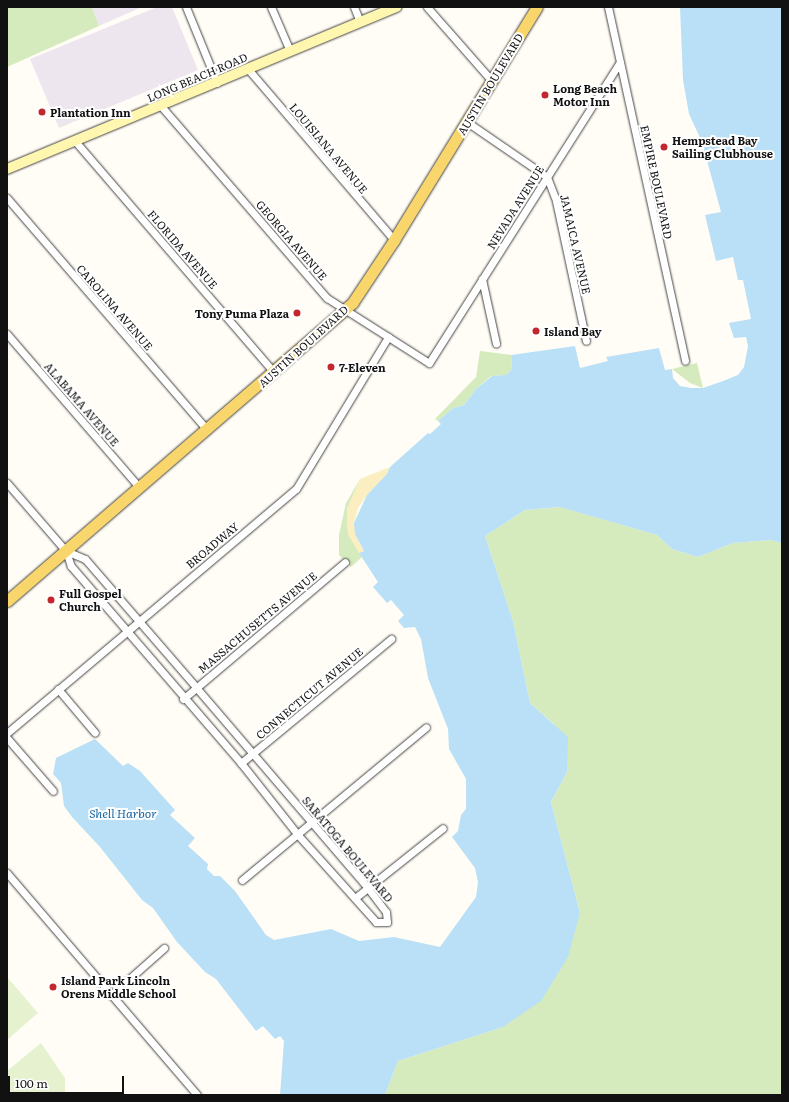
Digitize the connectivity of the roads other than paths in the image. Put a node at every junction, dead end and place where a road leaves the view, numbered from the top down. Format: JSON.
{"nodes":[{"id":1,"x":186,"y":7,"type":"edge"},
{"id":2,"x":270,"y":7,"type":"edge"},
{"id":3,"x":354,"y":7,"type":"edge"},
{"id":4,"x":397,"y":7,"type":"edge"},
{"id":5,"x":427,"y":7,"type":"edge"},
{"id":6,"x":537,"y":7,"type":"edge"},
{"id":7,"x":608,"y":7,"type":"edge"},
{"id":8,"x":360,"y":22,"type":"junction"},
{"id":9,"x":290,"y":52,"type":"junction"},
{"id":10,"x":620,"y":62,"type":"junction"},
{"id":11,"x":248,"y":69,"type":"junction"},
{"id":12,"x":492,"y":81,"type":"junction"},
{"id":13,"x":217,"y":82,"type":"junction"},
{"id":14,"x":161,"y":106,"type":"junction"},
{"id":15,"x":467,"y":122,"type":"junction"},
{"id":16,"x":75,"y":141,"type":"junction"},
{"id":17,"x":7,"y":169,"type":"edge"},
{"id":18,"x":547,"y":177,"type":"junction"},
{"id":19,"x":7,"y":198,"type":"edge"},
{"id":20,"x":394,"y":240,"type":"junction"},
{"id":21,"x":482,"y":279,"type":"junction"},
{"id":22,"x":345,"y":310,"type":"junction"},
{"id":23,"x":7,"y":334,"type":"edge"},
{"id":24,"x":388,"y":337,"type":"junction"},
{"id":25,"x":586,"y":341,"type":"dead end"},
{"id":26,"x":496,"y":343,"type":"dead end"},
{"id":27,"x":685,"y":361,"type":"dead end"},
{"id":28,"x":429,"y":363,"type":"joint"},
{"id":29,"x":274,"y":372,"type":"junction"},
{"id":30,"x":207,"y":430,"type":"junction"},
{"id":31,"x":7,"y":483,"type":"edge"},
{"id":32,"x":140,"y":488,"type":"junction"},
{"id":33,"x":66,"y":551,"type":"junction"},
{"id":34,"x":345,"y":562,"type":"dead end"},
{"id":35,"x":7,"y":602,"type":"edge"},
{"id":36,"x":139,"y":621,"type":"junction"},
{"id":37,"x":126,"y":632,"type":"junction"},
{"id":38,"x":391,"y":638,"type":"dead end"},
{"id":39,"x":196,"y":687,"type":"junction"},
{"id":40,"x":58,"y":689,"type":"junction"},
{"id":41,"x":183,"y":699,"type":"junction"},
{"id":42,"x":426,"y":727,"type":"dead end"},
{"id":43,"x":7,"y":733,"type":"edge"},
{"id":44,"x":96,"y":733,"type":"dead end"},
{"id":45,"x":7,"y":738,"type":"edge"},
{"id":46,"x":253,"y":754,"type":"junction"},
{"id":47,"x":241,"y":763,"type":"junction"},
{"id":48,"x":53,"y":791,"type":"dead end"},
{"id":49,"x":312,"y":822,"type":"junction"},
{"id":50,"x":443,"y":828,"type":"dead end"},
{"id":51,"x":298,"y":835,"type":"junction"},
{"id":52,"x":7,"y":873,"type":"edge"},
{"id":53,"x":242,"y":880,"type":"dead end"},
{"id":54,"x":368,"y":888,"type":"junction"},
{"id":55,"x":355,"y":898,"type":"junction"},
{"id":56,"x":164,"y":948,"type":"dead end"},
{"id":57,"x":111,"y":995,"type":"junction"},
{"id":58,"x":197,"y":1095,"type":"edge"}],
"edges":[{"from":1,"to":13,"type":"street"},
{"from":2,"to":9,"type":"street"},
{"from":3,"to":8,"type":"street"},
{"from":4,"to":8,"type":"main road","name":"LONG BEACH ROAD"},
{"from":5,"to":12,"type":"street"},
{"from":6,"to":12,"type":"main road","name":"AUSTIN BOULEVARD"},
{"from":7,"to":10,"type":"street","name":"EMPIRE BOULEVARD"},
{"from":8,"to":9,"type":"main road","name":"LONG BEACH ROAD"},
{"from":9,"to":11,"type":"main road","name":"LONG BEACH ROAD"},
{"from":10,"to":18,"type":"street","name":"NEVADA AVENUE"},
{"from":10,"to":27,"type":"street","name":"EMPIRE BOULEVARD"},
{"from":11,"to":13,"type":"main road","name":"LONG BEACH ROAD"},
{"from":11,"to":20,"type":"street","name":"LOUISIANA AVENUE"},
{"from":12,"to":15,"type":"main road","name":"AUSTIN BOULEVARD"},
{"from":13,"to":14,"type":"main road","name":"LONG BEACH ROAD"},
{"from":14,"to":16,"type":"main road","name":"LONG BEACH ROAD"},
{"from":14,"to":22,"type":"street","name":"GEORGIA AVENUE"},
{"from":15,"to":18,"type":"street"},
{"from":15,"to":20,"type":"main road","name":"AUSTIN BOULEVARD"},
{"from":16,"to":17,"type":"main road","name":"LONG BEACH ROAD"},
{"from":16,"to":29,"type":"street","name":"FLORIDA AVENUE"},
{"from":18,"to":21,"type":"street","name":"NEVADA AVENUE"},
{"from":18,"to":25,"type":"street","name":"JAMAICA AVENUE"},
{"from":19,"to":30,"type":"street","name":"CAROLINA AVENUE"},
{"from":20,"to":22,"type":"main road","name":"AUSTIN BOULEVARD"},
{"from":21,"to":26,"type":"street"},
{"from":21,"to":28,"type":"street","name":"NEVADA AVENUE"},
{"from":22,"to":24,"type":"street","name":"GEORGIA AVENUE"},
{"from":22,"to":29,"type":"main road","name":"AUSTIN BOULEVARD"},
{"from":23,"to":32,"type":"street","name":"ALABAMA AVENUE"},
{"from":24,"to":28,"type":"street","name":"GEORGIA AVENUE"},
{"from":24,"to":36,"type":"street","name":"BROADWAY"},
{"from":29,"to":30,"type":"main road","name":"AUSTIN BOULEVARD"},
{"from":30,"to":32,"type":"main road","name":"AUSTIN BOULEVARD"},
{"from":31,"to":33,"type":"street","name":"SARATOGA BOULEVARD"},
{"from":32,"to":33,"type":"main road","name":"AUSTIN BOULEVARD"},
{"from":33,"to":35,"type":"main road","name":"AUSTIN BOULEVARD"},
{"from":33,"to":36,"type":"street","name":"SARATOGA BOULEVARD"},
{"from":33,"to":37,"type":"street","name":"SARATOGA BOULEVARD"},
{"from":34,"to":39,"type":"street","name":"MASSACHUSETTS AVENUE"},
{"from":36,"to":37,"type":"street","name":"BROADWAY"},
{"from":36,"to":39,"type":"street","name":"SARATOGA BOULEVARD"},
{"from":37,"to":40,"type":"street","name":"BROADWAY"},
{"from":37,"to":41,"type":"street","name":"SARATOGA BOULEVARD"},
{"from":38,"to":46,"type":"street","name":"CONNECTICUT AVENUE"},
{"from":39,"to":41,"type":"street","name":"MASSACHUSETTS AVENUE"},
{"from":39,"to":46,"type":"street","name":"SARATOGA BOULEVARD"},
{"from":40,"to":43,"type":"street","name":"BROADWAY"},
{"from":40,"to":44,"type":"street"},
{"from":41,"to":47,"type":"street","name":"SARATOGA BOULEVARD"},
{"from":42,"to":49,"type":"street"},
{"from":45,"to":48,"type":"street"},
{"from":46,"to":47,"type":"street","name":"CONNECTICUT AVENUE"},
{"from":46,"to":49,"type":"street","name":"SARATOGA BOULEVARD"},
{"from":47,"to":51,"type":"street","name":"SARATOGA BOULEVARD"},
{"from":49,"to":51,"type":"street"},
{"from":49,"to":54,"type":"street","name":"SARATOGA BOULEVARD"},
{"from":50,"to":54,"type":"street"},
{"from":51,"to":53,"type":"street"},
{"from":51,"to":55,"type":"street","name":"SARATOGA BOULEVARD"},
{"from":52,"to":57,"type":"street"},
{"from":54,"to":55,"type":"street"},
{"from":54,"to":55,"type":"street","name":"SARATOGA BOULEVARD"},
{"from":56,"to":57,"type":"street"},
{"from":57,"to":58,"type":"street"}]}
